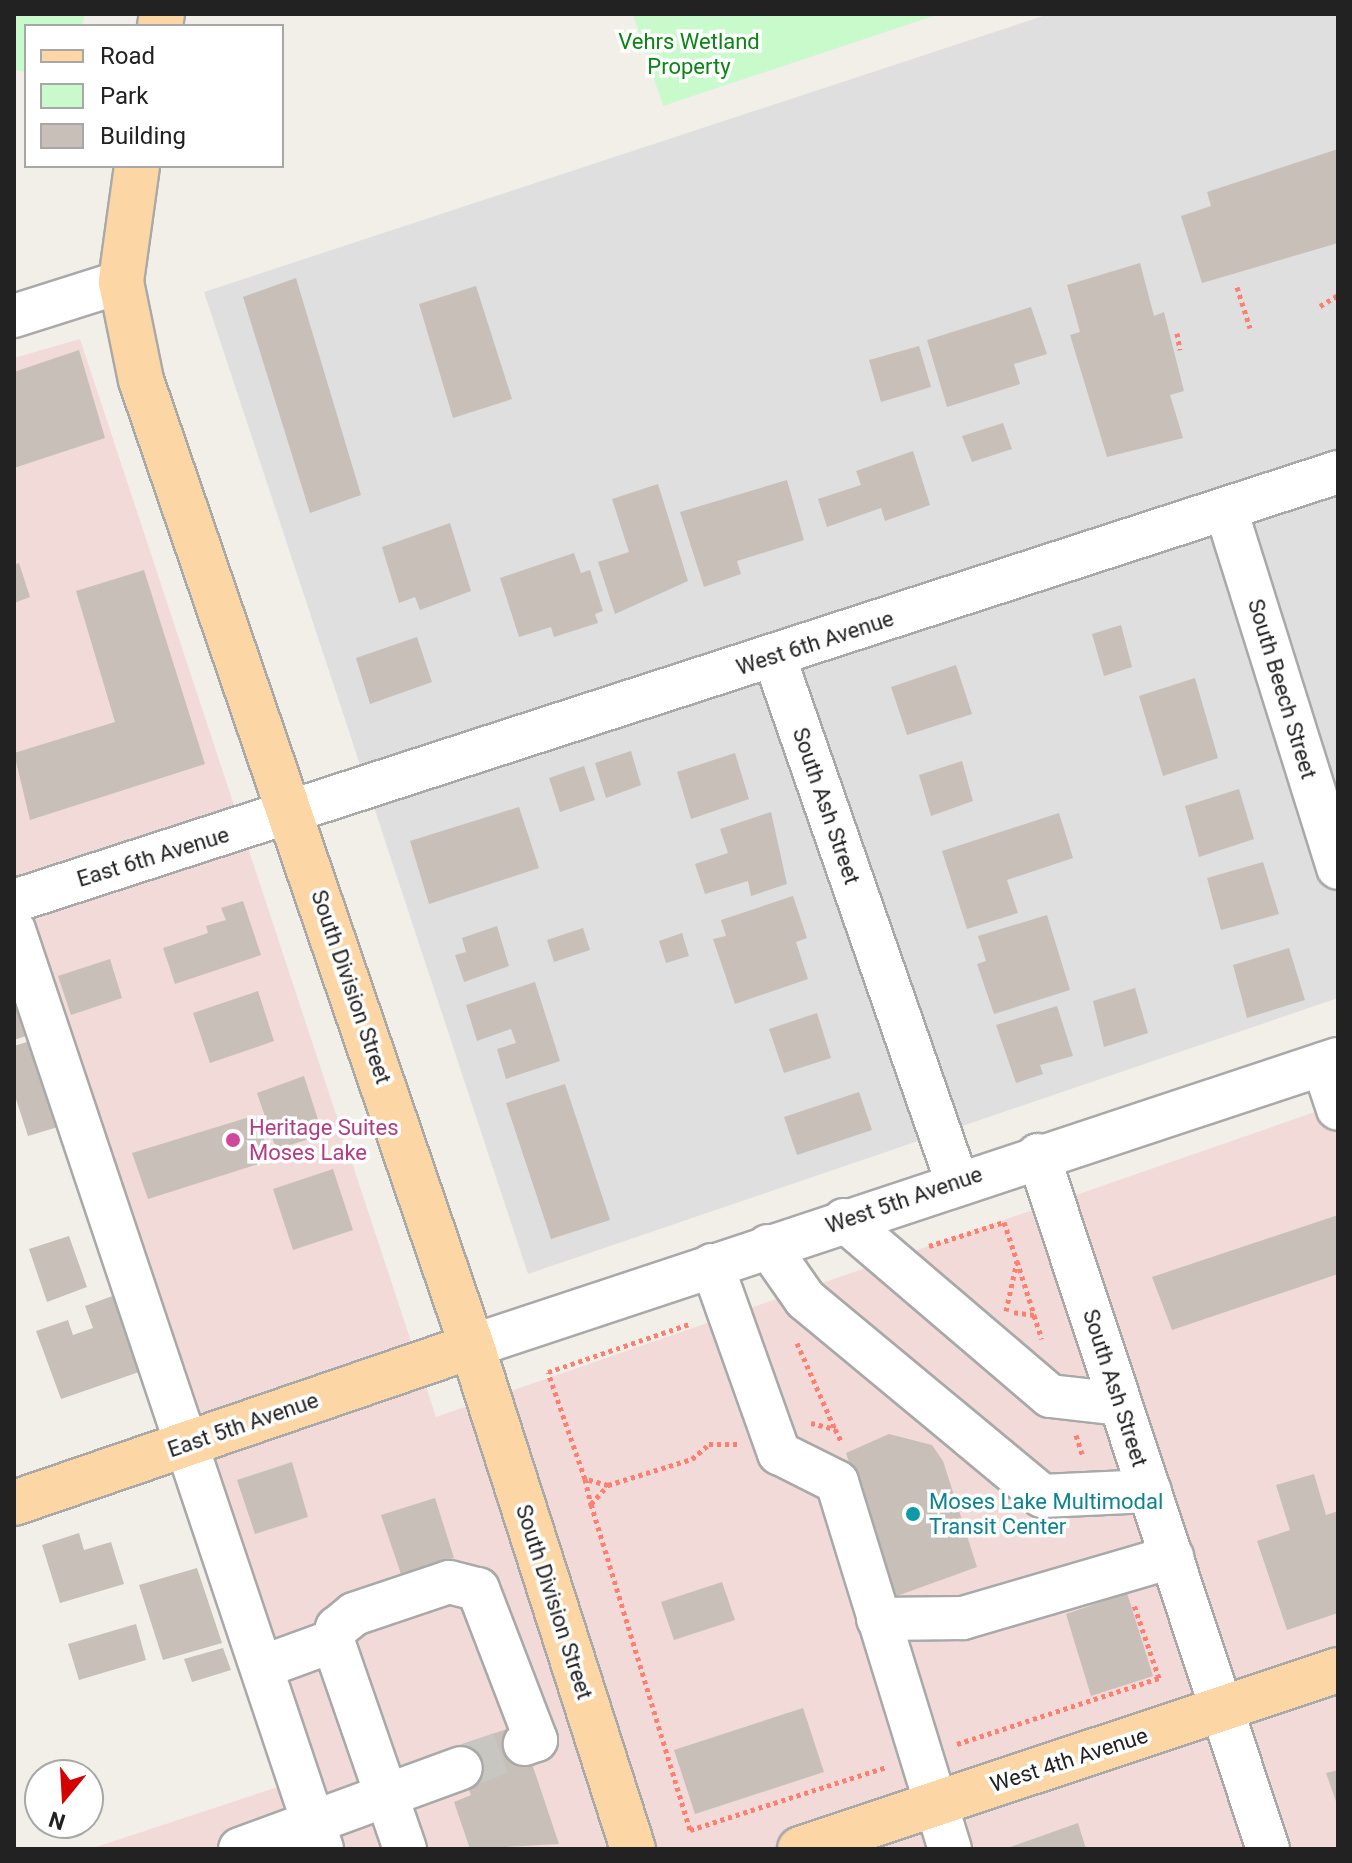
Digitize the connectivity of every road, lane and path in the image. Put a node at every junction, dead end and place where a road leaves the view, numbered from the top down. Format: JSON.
{"nodes":[{"id":1,"x":137,"y":168,"type":"edge"},
{"id":2,"x":121,"y":282,"type":"junction"},
{"id":3,"x":1237,"y":287,"type":"dead end"},
{"id":4,"x":1338,"y":295,"type":"edge"},
{"id":5,"x":1320,"y":306,"type":"dead end"},
{"id":6,"x":14,"y":316,"type":"edge"},
{"id":7,"x":1250,"y":328,"type":"dead end"},
{"id":8,"x":1177,"y":333,"type":"dead end"},
{"id":9,"x":1180,"y":350,"type":"dead end"},
{"id":10,"x":1338,"y":472,"type":"edge"},
{"id":11,"x":1226,"y":510,"type":"junction"},
{"id":12,"x":774,"y":656,"type":"junction"},
{"id":13,"x":292,"y":814,"type":"junction"},
{"id":14,"x":1338,"y":868,"type":"edge"},
{"id":15,"x":14,"y":901,"type":"edge"},
{"id":16,"x":14,"y":930,"type":"edge"},
{"id":17,"x":1330,"y":1062,"type":"edge"},
{"id":18,"x":1338,"y":1109,"type":"edge"},
{"id":19,"x":1038,"y":1155,"type":"junction"},
{"id":20,"x":957,"y":1182,"type":"junction"},
{"id":21,"x":844,"y":1220,"type":"junction"},
{"id":22,"x":768,"y":1246,"type":"junction"},
{"id":23,"x":712,"y":1265,"type":"junction"},
{"id":24,"x":729,"y":1310,"type":"junction"},
{"id":25,"x":994,"y":1325,"type":"junction"},
{"id":26,"x":472,"y":1346,"type":"junction"},
{"id":27,"x":1120,"y":1404,"type":"junction"},
{"id":28,"x":772,"y":1432,"type":"junction"},
{"id":29,"x":189,"y":1444,"type":"junction"},
{"id":30,"x":846,"y":1453,"type":"dead end"},
{"id":31,"x":585,"y":1479,"type":"junction"},
{"id":32,"x":608,"y":1485,"type":"junction"},
{"id":33,"x":1150,"y":1491,"type":"junction"},
{"id":34,"x":14,"y":1503,"type":"edge"},
{"id":35,"x":1172,"y":1557,"type":"junction"},
{"id":36,"x":878,"y":1619,"type":"junction"},
{"id":37,"x":333,"y":1641,"type":"junction"},
{"id":38,"x":262,"y":1667,"type":"junction"},
{"id":39,"x":1338,"y":1670,"type":"edge"},
{"id":40,"x":1222,"y":1709,"type":"junction"},
{"id":41,"x":525,"y":1744,"type":"dead end"},
{"id":42,"x":461,"y":1768,"type":"tunnel mouth"},
{"id":43,"x":387,"y":1796,"type":"junction"},
{"id":44,"x":935,"y":1805,"type":"junction"},
{"id":45,"x":318,"y":1836,"type":"edge"},
{"id":46,"x":240,"y":1849,"type":"edge"},
{"id":47,"x":405,"y":1849,"type":"edge"},
{"id":48,"x":633,"y":1849,"type":"edge"},
{"id":49,"x":800,"y":1849,"type":"edge"},
{"id":50,"x":950,"y":1849,"type":"edge"},
{"id":51,"x":1268,"y":1849,"type":"edge"}],
"edges":[{"from":1,"to":2,"type":"main road","name":"South Division Street"},
{"from":2,"to":6,"type":"street"},
{"from":2,"to":13,"type":"main road","name":"South Division Street"},
{"from":3,"to":7,"type":"path"},
{"from":4,"to":5,"type":"path"},
{"from":8,"to":9,"type":"path"},
{"from":10,"to":11,"type":"street","name":"West 6th Avenue"},
{"from":11,"to":12,"type":"street","name":"West 6th Avenue"},
{"from":11,"to":14,"type":"street","name":"South Beech Street"},
{"from":12,"to":13,"type":"street","name":"West 6th Avenue"},
{"from":12,"to":20,"type":"street","name":"South Ash Street"},
{"from":13,"to":15,"type":"street","name":"East 6th Avenue"},
{"from":13,"to":26,"type":"main road","name":"South Division Street"},
{"from":16,"to":29,"type":"street"},
{"from":17,"to":18,"type":"street"},
{"from":17,"to":19,"type":"street","name":"West 5th Avenue"},
{"from":19,"to":20,"type":"street","name":"West 5th Avenue"},
{"from":19,"to":27,"type":"street","name":"South Ash Street"},
{"from":20,"to":21,"type":"street","name":"West 5th Avenue"},
{"from":21,"to":22,"type":"street","name":"West 5th Avenue"},
{"from":21,"to":25,"type":"street"},
{"from":22,"to":23,"type":"street","name":"West 5th Avenue"},
{"from":22,"to":33,"type":"street"},
{"from":23,"to":24,"type":"street"},
{"from":23,"to":26,"type":"street","name":"West 5th Avenue"},
{"from":24,"to":28,"type":"street"},
{"from":24,"to":31,"type":"path"},
{"from":25,"to":25,"type":"path"},
{"from":25,"to":27,"type":"street"},
{"from":26,"to":29,"type":"main road","name":"East 5th Avenue"},
{"from":26,"to":48,"type":"main road","name":"South Division Street"},
{"from":27,"to":33,"type":"street","name":"South Ash Street"},
{"from":28,"to":30,"type":"path"},
{"from":28,"to":32,"type":"path"},
{"from":28,"to":36,"type":"street"},
{"from":29,"to":34,"type":"main road","name":"East 5th Avenue"},
{"from":29,"to":38,"type":"street"},
{"from":31,"to":32,"type":"path"},
{"from":31,"to":32,"type":"path"},
{"from":33,"to":35,"type":"street","name":"South Ash Street"},
{"from":35,"to":36,"type":"street"},
{"from":35,"to":40,"type":"street","name":"South Ash Street"},
{"from":36,"to":44,"type":"street"},
{"from":37,"to":38,"type":"street"},
{"from":37,"to":41,"type":"street"},
{"from":37,"to":43,"type":"street"},
{"from":38,"to":45,"type":"street"},
{"from":39,"to":40,"type":"main road","name":"West 4th Avenue"},
{"from":40,"to":44,"type":"main road","name":"West 4th Avenue"},
{"from":40,"to":51,"type":"street","name":"South Ash Street"},
{"from":42,"to":43,"type":"street"},
{"from":43,"to":45,"type":"street"},
{"from":43,"to":47,"type":"street"},
{"from":44,"to":49,"type":"main road","name":"West 4th Avenue"},
{"from":44,"to":50,"type":"street"},
{"from":45,"to":46,"type":"street"}]}
